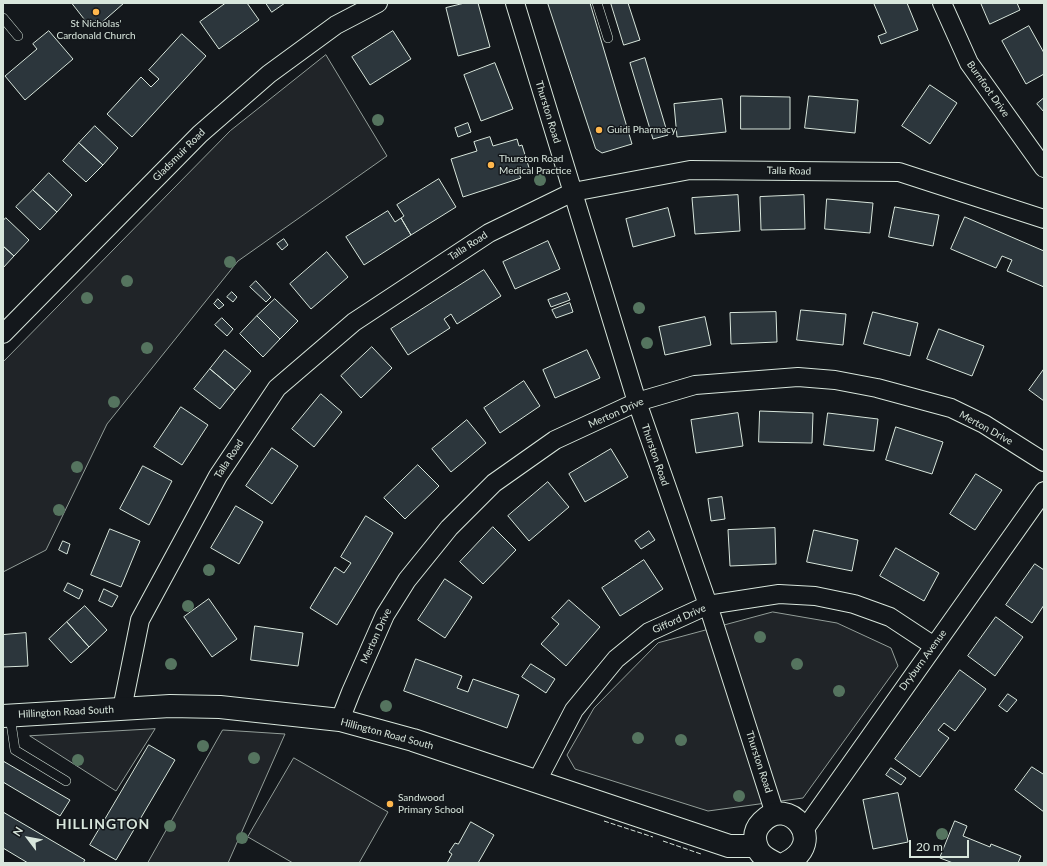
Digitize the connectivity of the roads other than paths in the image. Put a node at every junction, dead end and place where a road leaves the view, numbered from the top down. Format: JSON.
{"nodes":[{"id":1,"x":378,"y":3,"type":"edge"},
{"id":2,"x":515,"y":3,"type":"edge"},
{"id":3,"x":597,"y":3,"type":"edge"},
{"id":4,"x":942,"y":3,"type":"edge"},
{"id":5,"x":3,"y":18,"type":"edge"},
{"id":6,"x":18,"y":36,"type":"dead end"},
{"id":7,"x":608,"y":38,"type":"dead end"},
{"id":8,"x":1044,"y":168,"type":"edge"},
{"id":9,"x":573,"y":192,"type":"junction"},
{"id":10,"x":1044,"y":219,"type":"edge"},
{"id":11,"x":3,"y":334,"type":"edge"},
{"id":12,"x":637,"y":402,"type":"junction"},
{"id":13,"x":1044,"y":462,"type":"edge"},
{"id":14,"x":1044,"y":491,"type":"edge"},
{"id":15,"x":708,"y":605,"type":"junction"},
{"id":16,"x":934,"y":646,"type":"junction"},
{"id":17,"x":122,"y":709,"type":"junction"},
{"id":18,"x":6,"y":716,"type":"edge"},
{"id":19,"x":340,"y":720,"type":"junction"},
{"id":20,"x":66,"y":781,"type":"dead end"},
{"id":21,"x":537,"y":781,"type":"junction"},
{"id":22,"x":775,"y":814,"type":"junction"},
{"id":23,"x":804,"y":830,"type":"junction"},
{"id":24,"x":756,"y":846,"type":"junction"},
{"id":25,"x":795,"y":861,"type":"edge"},
{"id":26,"x":775,"y":863,"type":"edge"}],
"edges":[{"from":1,"to":11,"type":"street","name":"Gladsmuir Road"},
{"from":2,"to":9,"type":"street","name":"Thurston Road"},
{"from":3,"to":7,"type":"lane"},
{"from":4,"to":8,"type":"street","name":"Burnfoot Drive"},
{"from":5,"to":6,"type":"lane"},
{"from":9,"to":10,"type":"street","name":"Talla Road"},
{"from":9,"to":12,"type":"street","name":"Thurston Road"},
{"from":9,"to":17,"type":"street","name":"Talla Road"},
{"from":12,"to":13,"type":"street","name":"Merton Drive"},
{"from":12,"to":15,"type":"street","name":"Thurston Road"},
{"from":12,"to":19,"type":"street","name":"Merton Drive"},
{"from":14,"to":16,"type":"street","name":"Dryburn Avenue"},
{"from":15,"to":16,"type":"street","name":"Gifford Drive"},
{"from":15,"to":21,"type":"street","name":"Gifford Drive"},
{"from":15,"to":22,"type":"street","name":"Thurston Road"},
{"from":16,"to":23,"type":"street","name":"Dryburn Avenue"},
{"from":17,"to":18,"type":"street","name":"Hillington Road South"},
{"from":17,"to":19,"type":"street","name":"Hillington Road South"},
{"from":18,"to":20,"type":"lane"},
{"from":19,"to":21,"type":"street","name":"Hillington Road South"},
{"from":21,"to":24,"type":"street","name":"Hillington Road South"},
{"from":22,"to":23,"type":"street"},
{"from":22,"to":24,"type":"street"},
{"from":23,"to":25,"type":"street"},
{"from":24,"to":26,"type":"street"}]}
